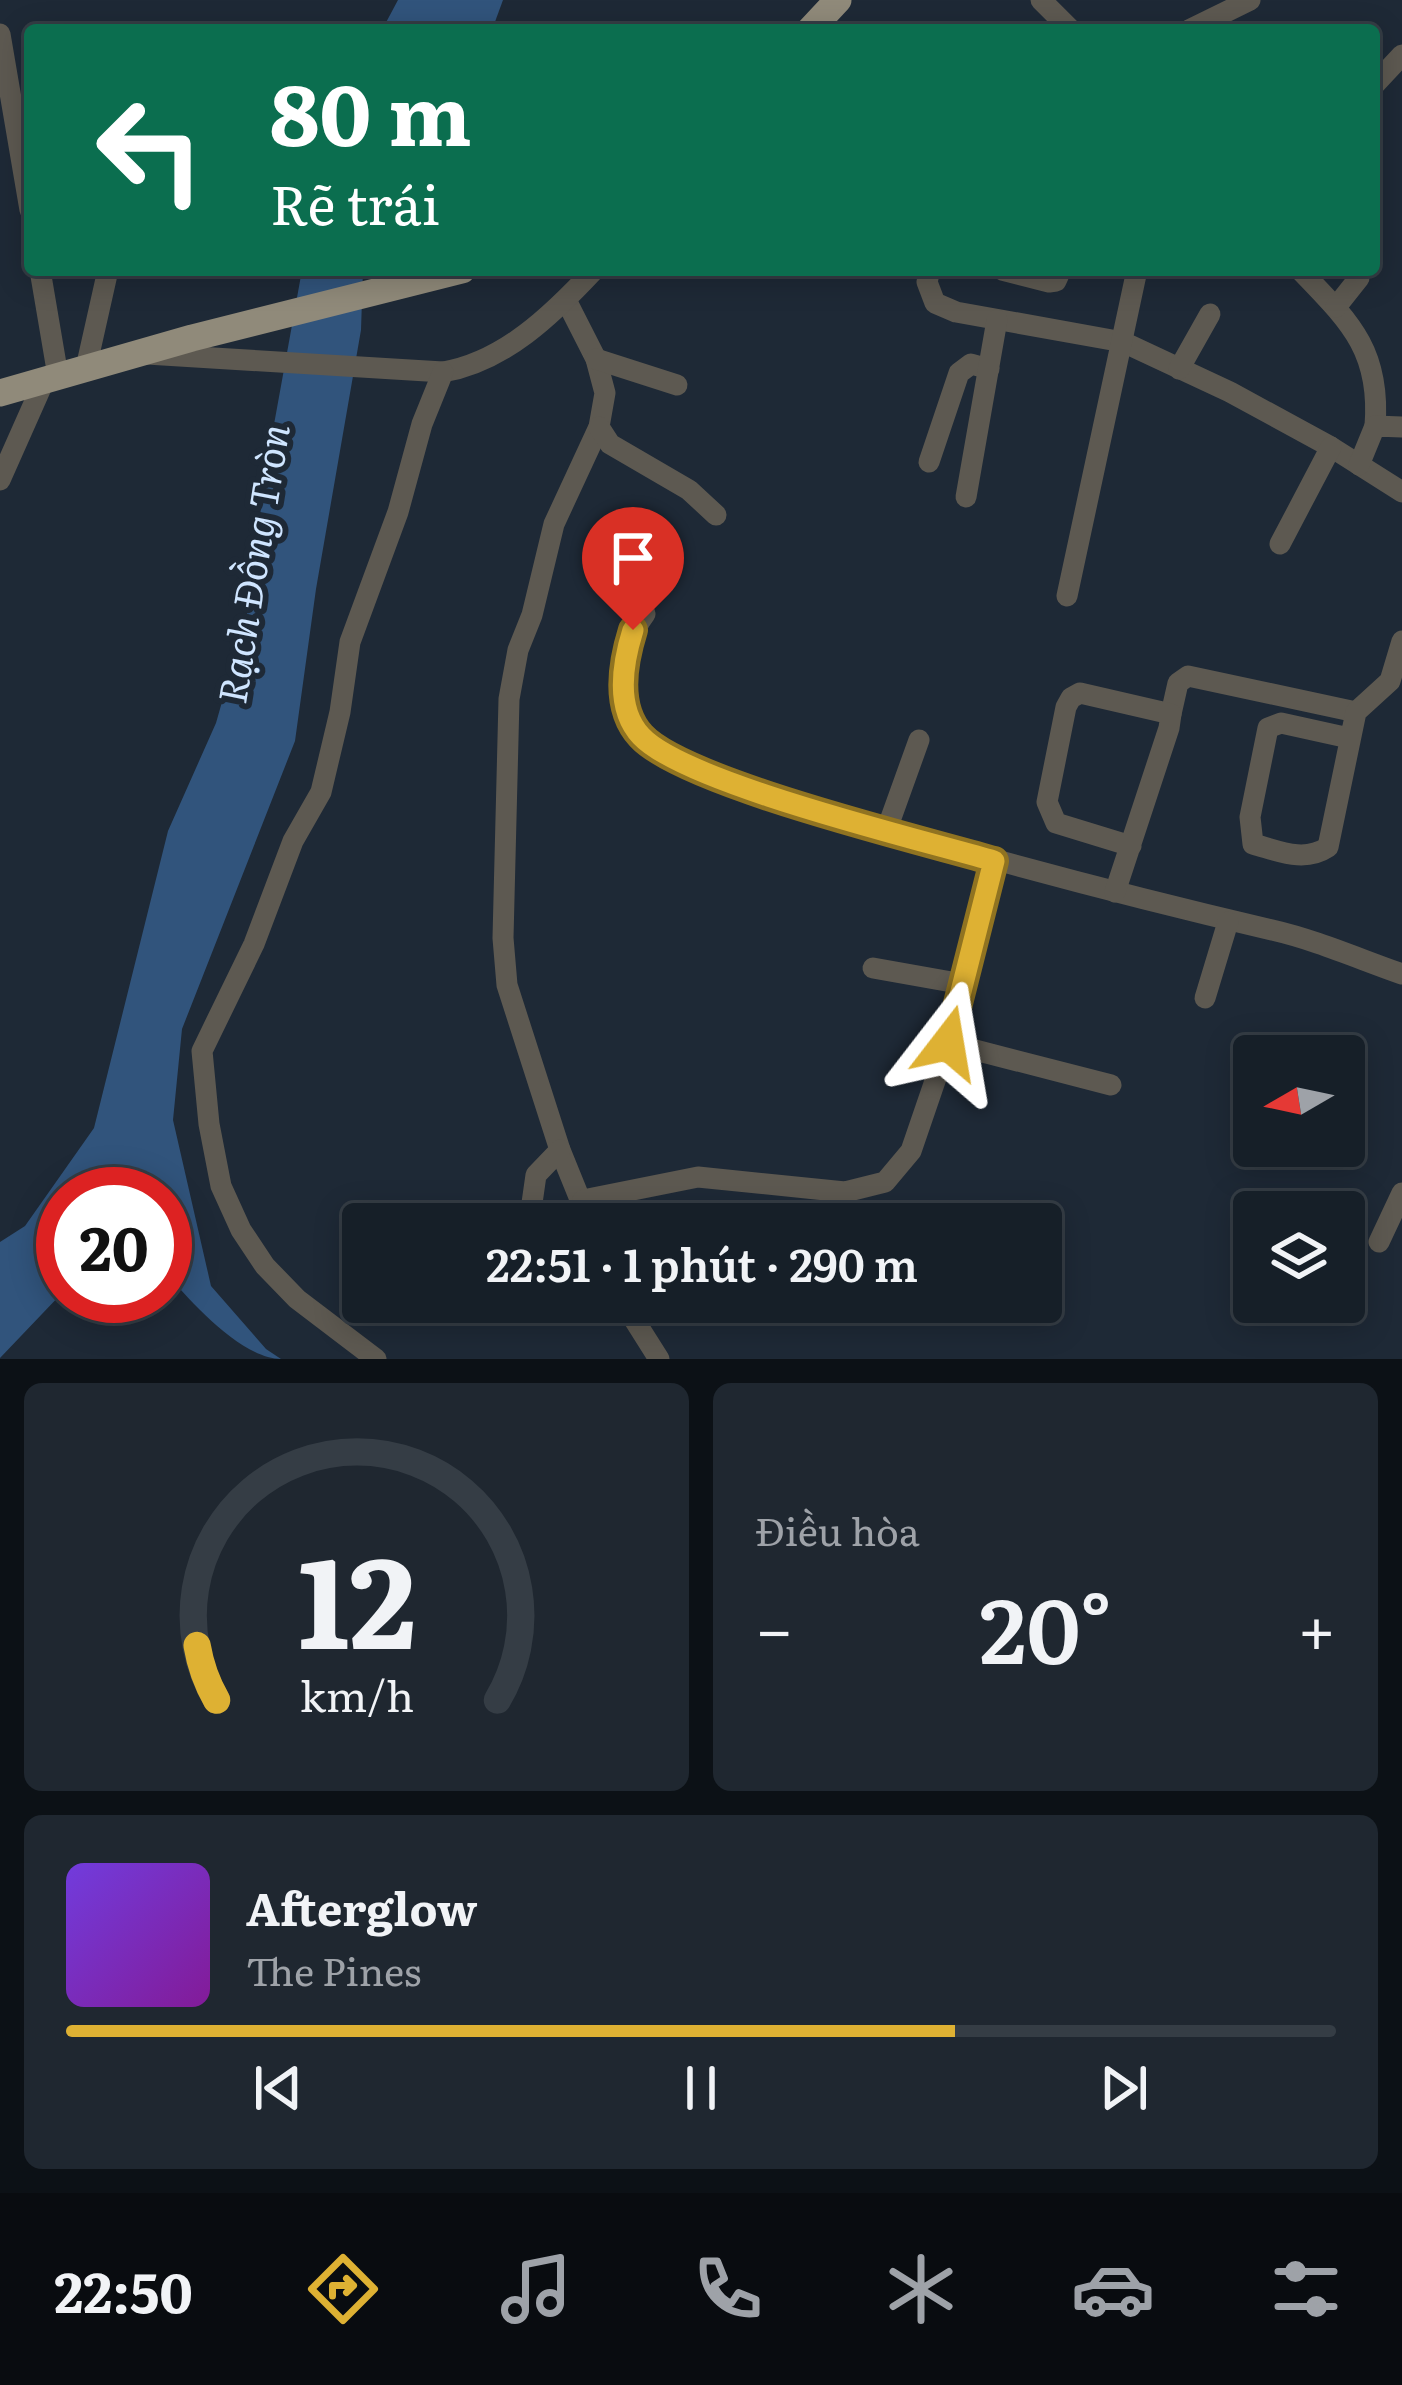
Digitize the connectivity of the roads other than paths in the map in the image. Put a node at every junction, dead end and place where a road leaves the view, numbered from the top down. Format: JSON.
{"nodes":[{"id":1,"x":838,"y":0,"type":"edge"},
{"id":2,"x":1041,"y":0,"type":"edge"},
{"id":3,"x":1250,"y":0,"type":"edge"},
{"id":4,"x":816,"y":24,"type":"edge"},
{"id":5,"x":1066,"y":24,"type":"edge"},
{"id":6,"x":1201,"y":24,"type":"edge"},
{"id":7,"x":0,"y":34,"type":"edge"},
{"id":8,"x":1402,"y":56,"type":"edge"},
{"id":9,"x":1380,"y":79,"type":"edge"},
{"id":10,"x":24,"y":175,"type":"edge"},
{"id":11,"x":41,"y":276,"type":"edge"},
{"id":12,"x":107,"y":276,"type":"edge"},
{"id":13,"x":438,"y":276,"type":"edge"},
{"id":14,"x":588,"y":276,"type":"edge"},
{"id":15,"x":928,"y":276,"type":"edge"},
{"id":16,"x":1026,"y":276,"type":"edge"},
{"id":17,"x":1058,"y":276,"type":"edge"},
{"id":18,"x":1136,"y":276,"type":"edge"},
{"id":19,"x":1306,"y":276,"type":"edge"},
{"id":20,"x":1359,"y":278,"type":"dead end"},
{"id":21,"x":566,"y":300,"type":"junction"},
{"id":22,"x":1336,"y":307,"type":"junction"},
{"id":23,"x":1210,"y":314,"type":"dead end"},
{"id":24,"x":997,"y":320,"type":"junction"},
{"id":25,"x":1123,"y":343,"type":"junction"},
{"id":26,"x":197,"y":348,"type":"junction"},
{"id":27,"x":596,"y":359,"type":"junction"},
{"id":28,"x":86,"y":368,"type":"junction"},
{"id":29,"x":989,"y":369,"type":"junction"},
{"id":30,"x":1179,"y":369,"type":"junction"},
{"id":31,"x":443,"y":372,"type":"junction"},
{"id":32,"x":51,"y":378,"type":"junction"},
{"id":33,"x":677,"y":385,"type":"dead end"},
{"id":34,"x":0,"y":393,"type":"edge"},
{"id":35,"x":1375,"y":426,"type":"junction"},
{"id":36,"x":1402,"y":427,"type":"edge"},
{"id":37,"x":599,"y":428,"type":"junction"},
{"id":38,"x":1331,"y":448,"type":"junction"},
{"id":39,"x":929,"y":462,"type":"dead end"},
{"id":40,"x":1359,"y":465,"type":"junction"},
{"id":41,"x":0,"y":480,"type":"edge"},
{"id":42,"x":1402,"y":492,"type":"edge"},
{"id":43,"x":966,"y":497,"type":"dead end"},
{"id":44,"x":716,"y":515,"type":"dead end"},
{"id":45,"x":1280,"y":544,"type":"dead end"},
{"id":46,"x":1067,"y":596,"type":"dead end"},
{"id":47,"x":645,"y":614,"type":"dead end"},
{"id":48,"x":1402,"y":641,"type":"edge"},
{"id":49,"x":1396,"y":683,"type":"edge"},
{"id":50,"x":1356,"y":712,"type":"junction"},
{"id":51,"x":1171,"y":714,"type":"junction"},
{"id":52,"x":1348,"y":738,"type":"junction"},
{"id":53,"x":919,"y":740,"type":"dead end"},
{"id":54,"x":887,"y":829,"type":"junction"},
{"id":55,"x":1131,"y":846,"type":"junction"},
{"id":56,"x":994,"y":861,"type":"junction"},
{"id":57,"x":1115,"y":892,"type":"junction"},
{"id":58,"x":1228,"y":922,"type":"junction"},
{"id":59,"x":873,"y":968,"type":"dead end"},
{"id":60,"x":1402,"y":974,"type":"edge"},
{"id":61,"x":963,"y":985,"type":"junction"},
{"id":62,"x":1205,"y":998,"type":"dead end"},
{"id":63,"x":948,"y":1043,"type":"junction"},
{"id":64,"x":1112,"y":1085,"type":"dead end"},
{"id":65,"x":560,"y":1150,"type":"junction"},
{"id":66,"x":1402,"y":1193,"type":"edge"},
{"id":67,"x":583,"y":1200,"type":"junction"},
{"id":68,"x":532,"y":1203,"type":"edge"},
{"id":69,"x":584,"y":1203,"type":"edge"},
{"id":70,"x":1378,"y":1242,"type":"dead end"},
{"id":71,"x":636,"y":1323,"type":"edge"},
{"id":72,"x":376,"y":1359,"type":"edge"},
{"id":73,"x":659,"y":1359,"type":"edge"}],
"edges":[{"from":1,"to":4,"type":"main road"},
{"from":2,"to":5,"type":"street"},
{"from":3,"to":6,"type":"street"},
{"from":7,"to":10,"type":"street"},
{"from":8,"to":9,"type":"street"},
{"from":11,"to":32,"type":"street"},
{"from":12,"to":28,"type":"street"},
{"from":13,"to":26,"type":"main road"},
{"from":14,"to":21,"type":"street"},
{"from":15,"to":24,"type":"street"},
{"from":16,"to":17,"type":"street"},
{"from":18,"to":25,"type":"street"},
{"from":19,"to":22,"type":"street"},
{"from":20,"to":22,"type":"street"},
{"from":21,"to":27,"type":"street"},
{"from":21,"to":31,"type":"street"},
{"from":22,"to":35,"type":"street"},
{"from":23,"to":30,"type":"street"},
{"from":24,"to":25,"type":"street"},
{"from":24,"to":29,"type":"street"},
{"from":25,"to":30,"type":"street"},
{"from":25,"to":46,"type":"street"},
{"from":26,"to":28,"type":"main road"},
{"from":26,"to":31,"type":"street"},
{"from":27,"to":33,"type":"street"},
{"from":27,"to":37,"type":"street"},
{"from":28,"to":32,"type":"main road"},
{"from":29,"to":39,"type":"street"},
{"from":29,"to":43,"type":"street"},
{"from":30,"to":38,"type":"street"},
{"from":31,"to":72,"type":"street"},
{"from":32,"to":34,"type":"main road"},
{"from":32,"to":41,"type":"street"},
{"from":35,"to":36,"type":"street"},
{"from":35,"to":40,"type":"street"},
{"from":37,"to":44,"type":"street"},
{"from":37,"to":65,"type":"street"},
{"from":38,"to":40,"type":"street"},
{"from":38,"to":45,"type":"street"},
{"from":40,"to":42,"type":"street"},
{"from":47,"to":54,"type":"street"},
{"from":48,"to":49,"type":"street"},
{"from":49,"to":50,"type":"street"},
{"from":50,"to":51,"type":"street"},
{"from":50,"to":52,"type":"street"},
{"from":51,"to":55,"type":"street"},
{"from":51,"to":55,"type":"street"},
{"from":52,"to":52,"type":"street"},
{"from":53,"to":54,"type":"street"},
{"from":54,"to":56,"type":"street"},
{"from":55,"to":57,"type":"street"},
{"from":56,"to":57,"type":"street"},
{"from":56,"to":61,"type":"street"},
{"from":57,"to":58,"type":"street"},
{"from":58,"to":60,"type":"street"},
{"from":58,"to":62,"type":"street"},
{"from":59,"to":61,"type":"street"},
{"from":61,"to":63,"type":"street"},
{"from":63,"to":64,"type":"street"},
{"from":63,"to":67,"type":"street"},
{"from":65,"to":67,"type":"street"},
{"from":65,"to":68,"type":"street"},
{"from":66,"to":70,"type":"street"},
{"from":67,"to":69,"type":"street"},
{"from":71,"to":73,"type":"street"}]}
